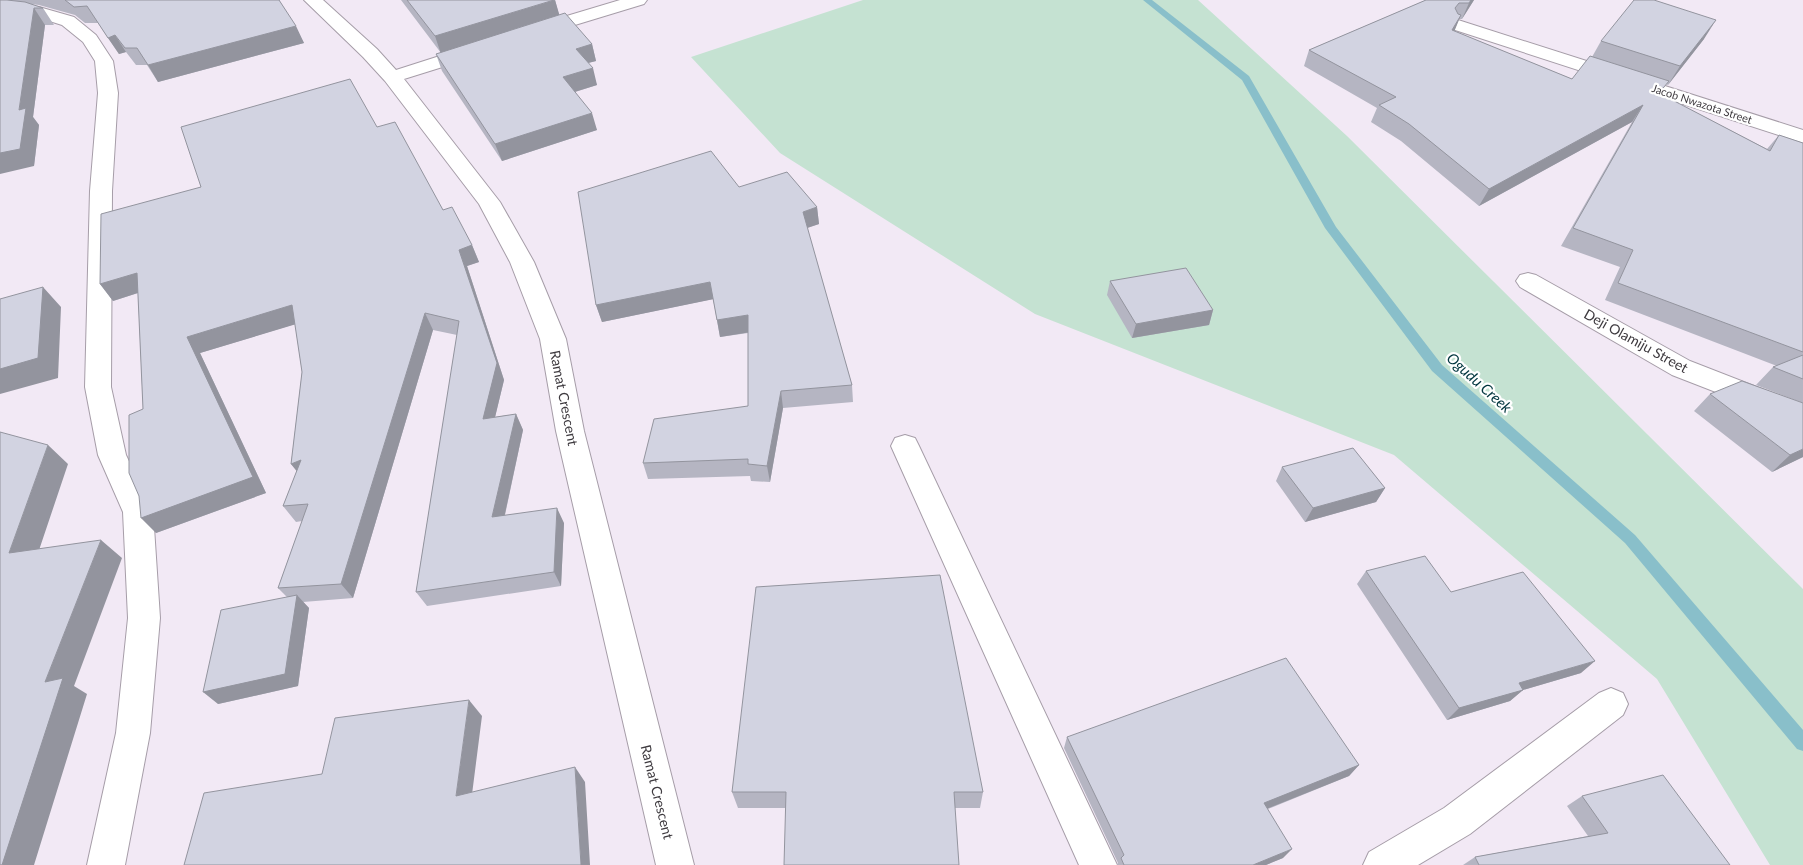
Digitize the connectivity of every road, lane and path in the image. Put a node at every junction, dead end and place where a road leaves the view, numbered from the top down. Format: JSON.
{"nodes":[{"id":1,"x":313,"y":0,"type":"edge"},
{"id":2,"x":638,"y":0,"type":"edge"},
{"id":3,"x":0,"y":7,"type":"edge"},
{"id":4,"x":1458,"y":25,"type":"edge"},
{"id":5,"x":524,"y":35,"type":"edge"},
{"id":6,"x":486,"y":47,"type":"edge"},
{"id":7,"x":392,"y":76,"type":"junction"},
{"id":8,"x":1803,"y":137,"type":"edge"},
{"id":9,"x":1528,"y":281,"type":"dead end"},
{"id":10,"x":1803,"y":416,"type":"edge"},
{"id":11,"x":906,"y":446,"type":"dead end"},
{"id":12,"x":1610,"y":704,"type":"dead end"},
{"id":13,"x":106,"y":865,"type":"edge"},
{"id":14,"x":675,"y":865,"type":"edge"},
{"id":15,"x":1098,"y":865,"type":"edge"},
{"id":16,"x":1382,"y":865,"type":"edge"}],
"edges":[{"from":1,"to":7,"type":"street","name":"Ramat Crescent"},
{"from":2,"to":5,"type":"street"},
{"from":3,"to":13,"type":"street"},
{"from":4,"to":8,"type":"street","name":"Jacob Nwazota Street"},
{"from":6,"to":7,"type":"street"},
{"from":7,"to":14,"type":"street","name":"Ramat Crescent"},
{"from":9,"to":10,"type":"street","name":"Deji Olamiju Street"},
{"from":11,"to":15,"type":"street"},
{"from":12,"to":16,"type":"street"}]}
